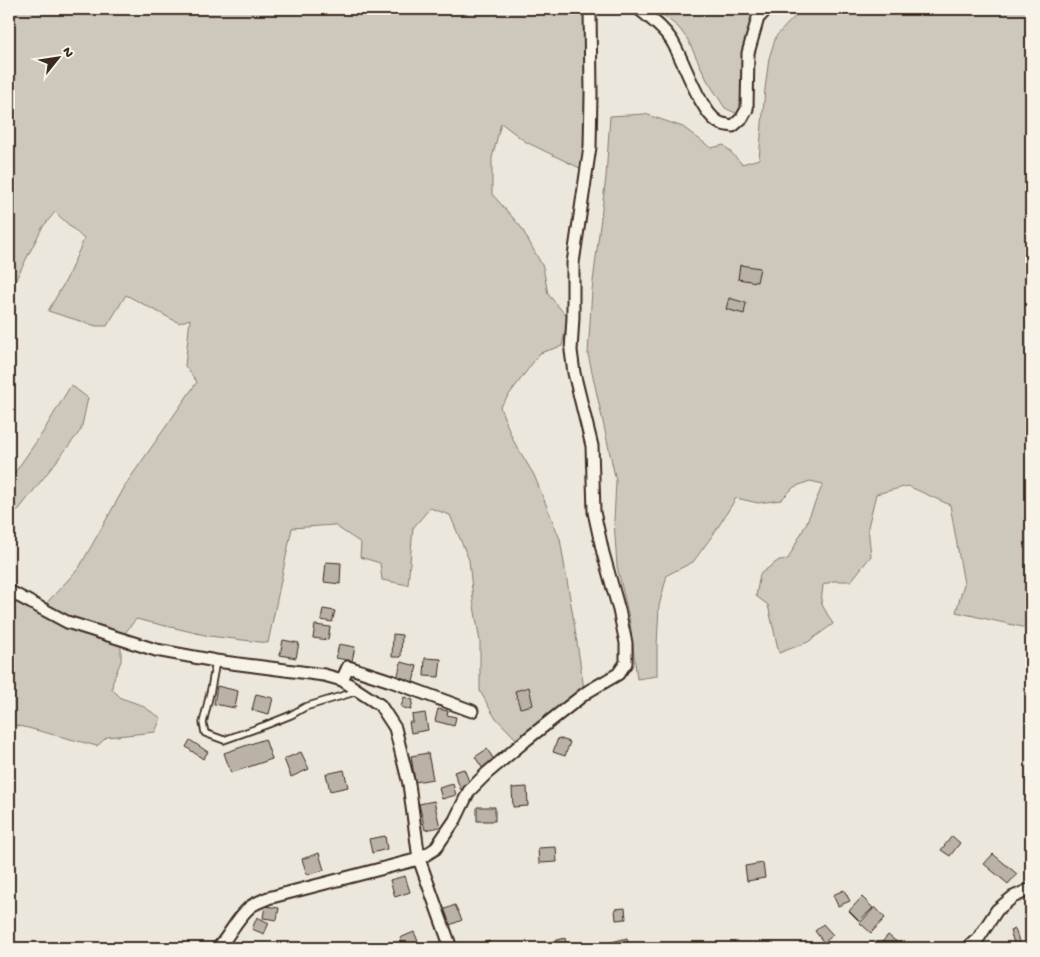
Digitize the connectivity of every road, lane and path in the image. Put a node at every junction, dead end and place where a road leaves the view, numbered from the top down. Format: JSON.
{"nodes":[{"id":1,"x":590,"y":9,"type":"edge"},
{"id":2,"x":639,"y":9,"type":"edge"},
{"id":3,"x":766,"y":9,"type":"edge"},
{"id":4,"x":9,"y":591,"type":"edge"},
{"id":5,"x":216,"y":661,"type":"junction"},
{"id":6,"x":342,"y":680,"type":"junction"},
{"id":7,"x":358,"y":691,"type":"junction"},
{"id":8,"x":472,"y":711,"type":"dead end"},
{"id":9,"x":419,"y":859,"type":"junction"},
{"id":10,"x":1031,"y":889,"type":"edge"},
{"id":11,"x":218,"y":948,"type":"edge"},
{"id":12,"x":451,"y":948,"type":"edge"},
{"id":13,"x":967,"y":948,"type":"edge"}],
"edges":[{"from":1,"to":9,"type":"street"},
{"from":2,"to":3,"type":"street"},
{"from":4,"to":5,"type":"street"},
{"from":5,"to":6,"type":"street"},
{"from":5,"to":7,"type":"lane"},
{"from":6,"to":7,"type":"street"},
{"from":6,"to":8,"type":"street"},
{"from":7,"to":9,"type":"street"},
{"from":9,"to":11,"type":"street"},
{"from":9,"to":12,"type":"street"},
{"from":10,"to":13,"type":"street"}]}
